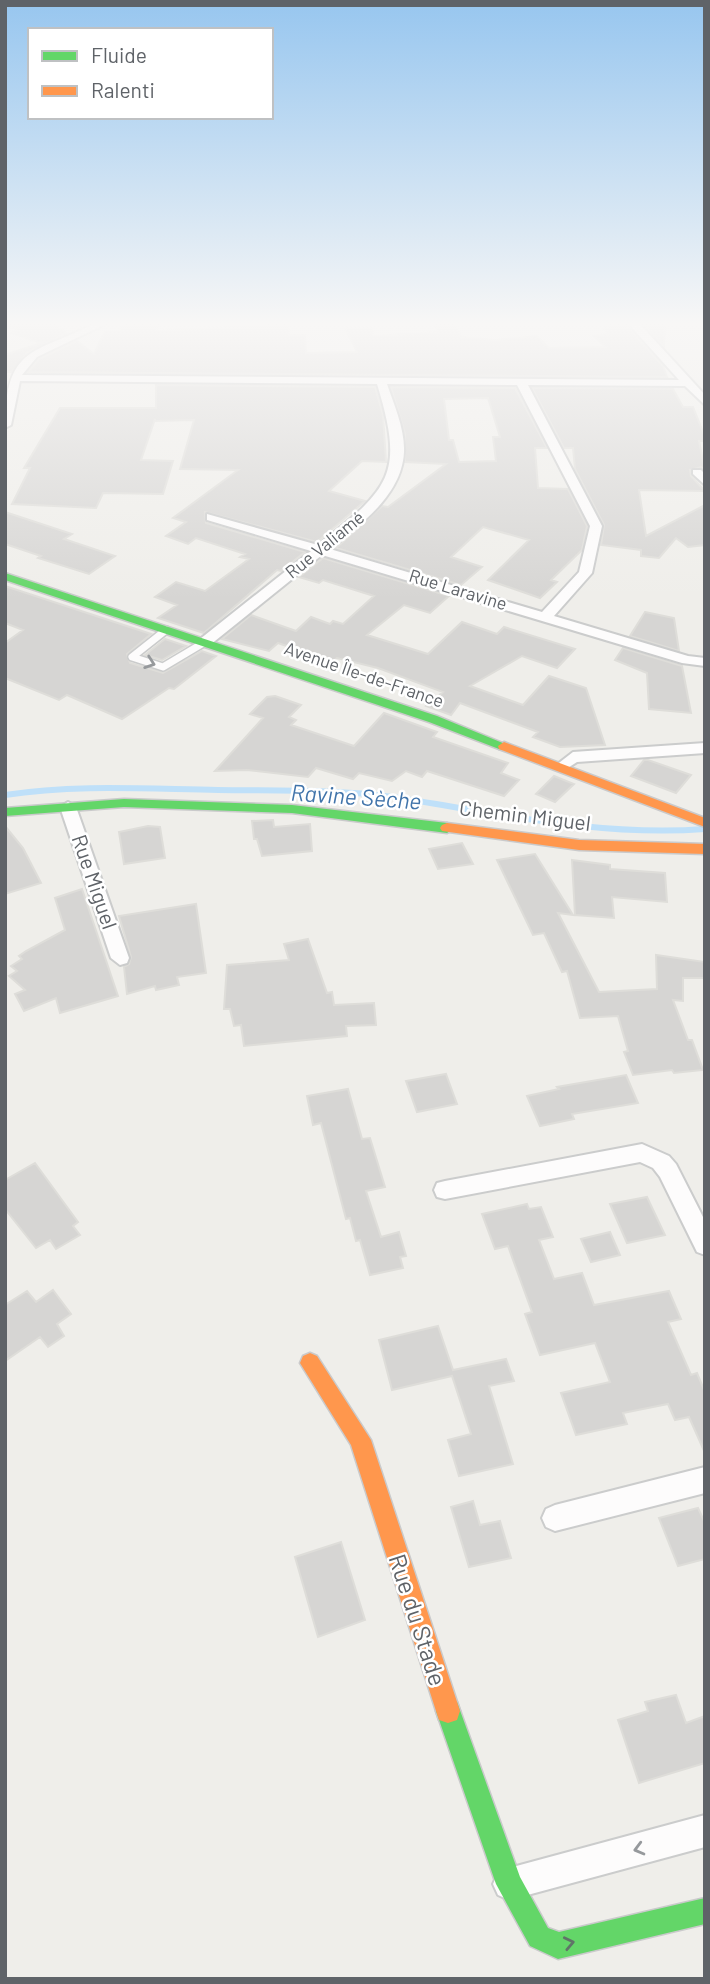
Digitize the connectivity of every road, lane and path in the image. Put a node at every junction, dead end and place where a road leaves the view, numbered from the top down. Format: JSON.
{"nodes":[{"id":1,"x":391,"y":414,"type":"edge"},
{"id":2,"x":537,"y":414,"type":"edge"},
{"id":3,"x":211,"y":517,"type":"dead end"},
{"id":4,"x":320,"y":549,"type":"junction"},
{"id":5,"x":5,"y":576,"type":"edge"},
{"id":6,"x":546,"y":616,"type":"junction"},
{"id":7,"x":166,"y":630,"type":"junction"},
{"id":8,"x":205,"y":642,"type":"junction"},
{"id":9,"x":705,"y":662,"type":"edge"},
{"id":10,"x":705,"y":748,"type":"edge"},
{"id":11,"x":616,"y":753,"type":"junction"},
{"id":12,"x":563,"y":766,"type":"junction"},
{"id":13,"x":590,"y":777,"type":"junction"},
{"id":14,"x":68,"y":807,"type":"junction"},
{"id":15,"x":5,"y":812,"type":"edge"},
{"id":16,"x":705,"y":823,"type":"edge"},
{"id":17,"x":705,"y":849,"type":"edge"},
{"id":18,"x":120,"y":958,"type":"dead end"},
{"id":19,"x":445,"y":1190,"type":"dead end"},
{"id":20,"x":705,"y":1244,"type":"edge"},
{"id":21,"x":310,"y":1363,"type":"dead end"},
{"id":22,"x":705,"y":1479,"type":"edge"},
{"id":23,"x":555,"y":1518,"type":"dead end"},
{"id":24,"x":705,"y":1831,"type":"edge"},
{"id":25,"x":509,"y":1884,"type":"junction"},
{"id":26,"x":705,"y":1911,"type":"edge"}],
"edges":[{"from":1,"to":4,"type":"street","name":"Rue Valiamé"},
{"from":2,"to":6,"type":"street"},
{"from":3,"to":4,"type":"street","name":"Rue Laravine"},
{"from":4,"to":6,"type":"street","name":"Rue Laravine"},
{"from":4,"to":8,"type":"street","name":"Rue Valiamé"},
{"from":5,"to":7,"type":"street","name":"Avenue Île-de-France"},
{"from":6,"to":9,"type":"street","name":"Rue Laravine"},
{"from":7,"to":8,"type":"street","name":"Avenue Île-de-France"},
{"from":7,"to":8,"type":"lane","one_way":true},
{"from":8,"to":12,"type":"street","name":"Avenue Île-de-France"},
{"from":10,"to":11,"type":"street"},
{"from":11,"to":12,"type":"street"},
{"from":11,"to":13,"type":"street"},
{"from":12,"to":13,"type":"street","name":"Avenue Île-de-France"},
{"from":13,"to":16,"type":"street","name":"Avenue Île-de-France"},
{"from":14,"to":15,"type":"street","name":"Chemin Miguel"},
{"from":14,"to":17,"type":"street","name":"Chemin Miguel"},
{"from":14,"to":18,"type":"street","name":"Rue Miguel"},
{"from":19,"to":20,"type":"street"},
{"from":21,"to":25,"type":"street","name":"Rue du Stade"},
{"from":22,"to":23,"type":"street"},
{"from":24,"to":25,"type":"street","one_way":true},
{"from":25,"to":26,"type":"street","name":"Rue du Stade","one_way":true}]}
